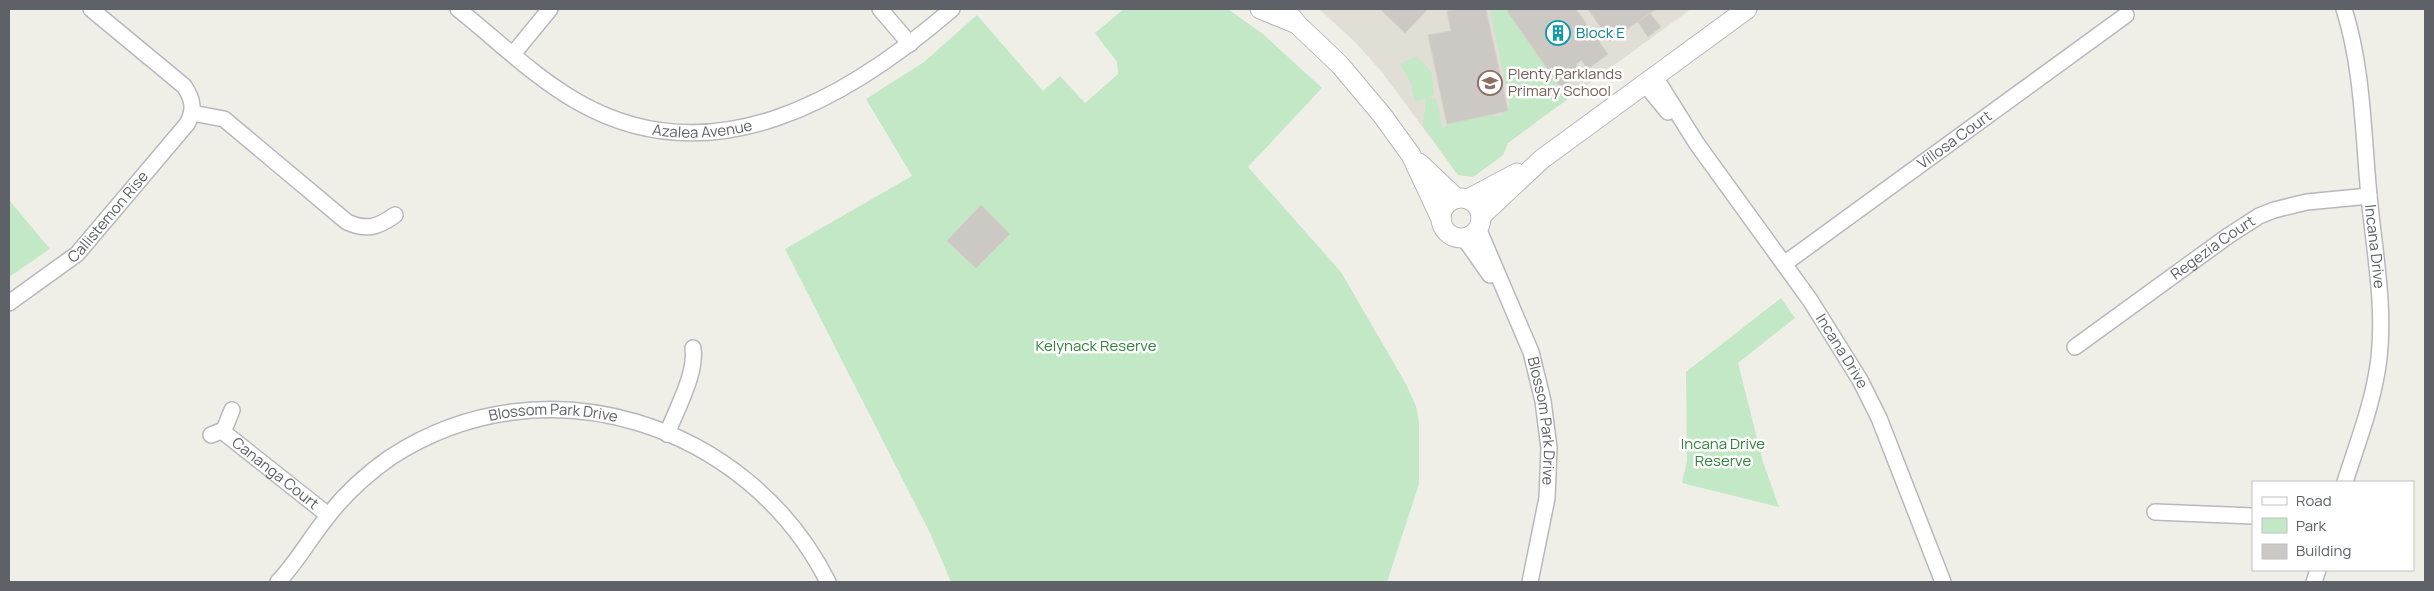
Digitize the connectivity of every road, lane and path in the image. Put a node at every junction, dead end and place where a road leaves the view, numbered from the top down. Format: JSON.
{"nodes":[{"id":1,"x":91,"y":9,"type":"edge"},
{"id":2,"x":458,"y":9,"type":"edge"},
{"id":3,"x":550,"y":9,"type":"edge"},
{"id":4,"x":880,"y":9,"type":"edge"},
{"id":5,"x":952,"y":9,"type":"edge"},
{"id":6,"x":1260,"y":9,"type":"edge"},
{"id":7,"x":1285,"y":9,"type":"edge"},
{"id":8,"x":1747,"y":9,"type":"edge"},
{"id":9,"x":2344,"y":9,"type":"edge"},
{"id":10,"x":2126,"y":15,"type":"dead end"},
{"id":11,"x":1298,"y":25,"type":"junction"},
{"id":12,"x":910,"y":44,"type":"junction"},
{"id":13,"x":513,"y":54,"type":"junction"},
{"id":14,"x":1650,"y":80,"type":"junction"},
{"id":15,"x":192,"y":114,"type":"junction"},
{"id":16,"x":1411,"y":156,"type":"junction"},
{"id":17,"x":1542,"y":159,"type":"junction"},
{"id":18,"x":2369,"y":196,"type":"junction"},
{"id":19,"x":1462,"y":199,"type":"junction"},
{"id":20,"x":395,"y":215,"type":"dead end"},
{"id":21,"x":1441,"y":219,"type":"junction"},
{"id":22,"x":1474,"y":227,"type":"junction"},
{"id":23,"x":1784,"y":264,"type":"junction"},
{"id":24,"x":9,"y":303,"type":"edge"},
{"id":25,"x":2075,"y":347,"type":"dead end"},
{"id":26,"x":693,"y":348,"type":"dead end"},
{"id":27,"x":232,"y":410,"type":"dead end"},
{"id":28,"x":667,"y":434,"type":"junction"},
{"id":29,"x":2345,"y":481,"type":"edge"},
{"id":30,"x":2155,"y":512,"type":"dead end"},
{"id":31,"x":328,"y":515,"type":"junction"},
{"id":32,"x":2252,"y":516,"type":"edge"},
{"id":33,"x":278,"y":582,"type":"edge"},
{"id":34,"x":828,"y":582,"type":"edge"},
{"id":35,"x":1530,"y":582,"type":"edge"},
{"id":36,"x":1943,"y":582,"type":"edge"}],
"edges":[{"from":1,"to":15,"type":"street"},
{"from":2,"to":13,"type":"street","name":"Azalea Avenue"},
{"from":3,"to":13,"type":"street"},
{"from":4,"to":12,"type":"street"},
{"from":5,"to":12,"type":"street","name":"Azalea Avenue"},
{"from":6,"to":11,"type":"street"},
{"from":7,"to":11,"type":"street"},
{"from":8,"to":14,"type":"street"},
{"from":9,"to":18,"type":"street","name":"Incana Drive"},
{"from":10,"to":23,"type":"street","name":"Villosa Court"},
{"from":11,"to":16,"type":"street"},
{"from":12,"to":13,"type":"street","name":"Azalea Avenue"},
{"from":14,"to":17,"type":"street"},
{"from":14,"to":23,"type":"street","name":"Incana Drive"},
{"from":15,"to":20,"type":"street"},
{"from":15,"to":24,"type":"street","name":"Callistemon Rise"},
{"from":16,"to":19,"type":"street"},
{"from":16,"to":21,"type":"street"},
{"from":17,"to":19,"type":"street"},
{"from":17,"to":22,"type":"street"},
{"from":18,"to":25,"type":"street","name":"Regezia Court"},
{"from":18,"to":29,"type":"street","name":"Incana Drive"},
{"from":19,"to":21,"type":"street"},
{"from":19,"to":22,"type":"street"},
{"from":21,"to":22,"type":"street"},
{"from":22,"to":35,"type":"street","name":"Blossom Park Drive"},
{"from":23,"to":36,"type":"street","name":"Incana Drive"},
{"from":26,"to":28,"type":"street"},
{"from":27,"to":31,"type":"street","name":"Cananga Court"},
{"from":28,"to":31,"type":"street","name":"Blossom Park Drive"},
{"from":28,"to":34,"type":"street","name":"Blossom Park Drive"},
{"from":30,"to":32,"type":"street"},
{"from":31,"to":33,"type":"street","name":"Blossom Park Drive"}]}
